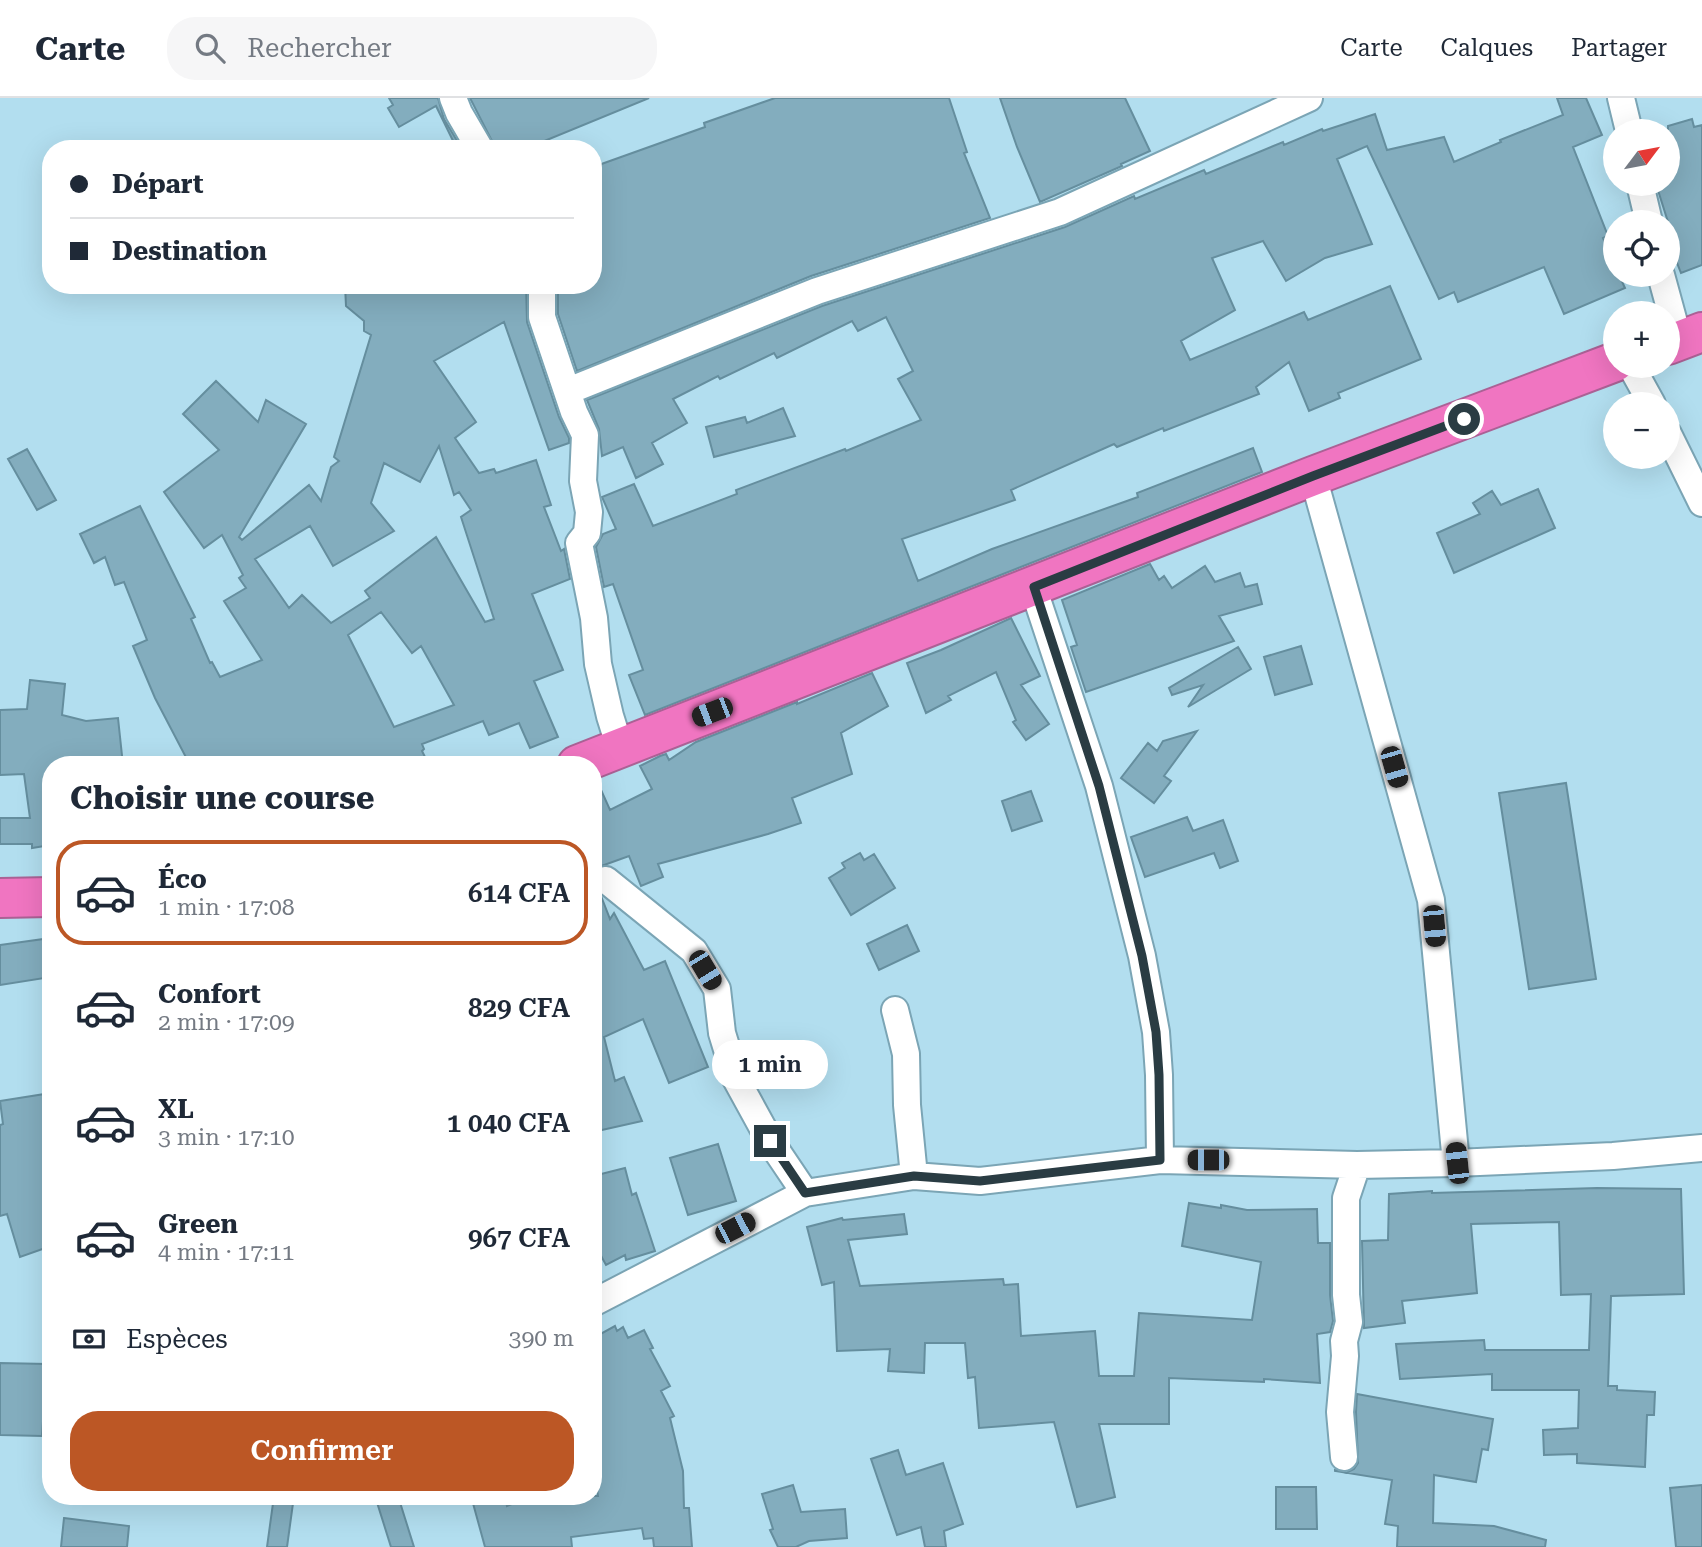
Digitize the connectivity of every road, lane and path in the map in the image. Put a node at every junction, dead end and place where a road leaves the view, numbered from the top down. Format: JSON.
{"nodes":[{"id":1,"x":453,"y":98,"type":"edge"},
{"id":2,"x":1309,"y":98,"type":"edge"},
{"id":3,"x":1621,"y":98,"type":"edge"},
{"id":4,"x":1626,"y":119,"type":"edge"},
{"id":5,"x":475,"y":140,"type":"edge"},
{"id":6,"x":1665,"y":287,"type":"edge"},
{"id":7,"x":542,"y":294,"type":"edge"},
{"id":8,"x":1683,"y":339,"type":"edge"},
{"id":9,"x":1603,"y":367,"type":"edge"},
{"id":10,"x":568,"y":391,"type":"junction"},
{"id":11,"x":1680,"y":458,"type":"edge"},
{"id":12,"x":1313,"y":476,"type":"junction"},
{"id":13,"x":1702,"y":503,"type":"edge"},
{"id":14,"x":1034,"y":587,"type":"junction"},
{"id":15,"x":620,"y":748,"type":"junction"},
{"id":16,"x":600,"y":756,"type":"edge"},
{"id":17,"x":606,"y":880,"type":"dead end"},
{"id":18,"x":42,"y":897,"type":"edge"},
{"id":19,"x":0,"y":898,"type":"edge"},
{"id":20,"x":895,"y":1010,"type":"dead end"},
{"id":21,"x":1702,"y":1147,"type":"edge"},
{"id":22,"x":1160,"y":1160,"type":"junction"},
{"id":23,"x":1457,"y":1163,"type":"junction"},
{"id":24,"x":1357,"y":1165,"type":"junction"},
{"id":25,"x":914,"y":1176,"type":"junction"},
{"id":26,"x":805,"y":1193,"type":"junction"},
{"id":27,"x":602,"y":1298,"type":"edge"},
{"id":28,"x":1344,"y":1457,"type":"dead end"}],
"edges":[{"from":1,"to":5,"type":"street"},
{"from":2,"to":10,"type":"street"},
{"from":3,"to":4,"type":"street"},
{"from":6,"to":8,"type":"street"},
{"from":7,"to":10,"type":"street"},
{"from":9,"to":12,"type":"highway"},
{"from":10,"to":15,"type":"street"},
{"from":11,"to":13,"type":"street"},
{"from":12,"to":14,"type":"highway"},
{"from":12,"to":23,"type":"street"},
{"from":14,"to":15,"type":"highway"},
{"from":14,"to":22,"type":"street"},
{"from":15,"to":16,"type":"highway"},
{"from":17,"to":26,"type":"street"},
{"from":18,"to":19,"type":"highway"},
{"from":20,"to":25,"type":"street"},
{"from":21,"to":23,"type":"street"},
{"from":22,"to":24,"type":"street"},
{"from":22,"to":25,"type":"street"},
{"from":23,"to":24,"type":"street"},
{"from":24,"to":28,"type":"street"},
{"from":25,"to":26,"type":"street"},
{"from":26,"to":27,"type":"street"}]}
